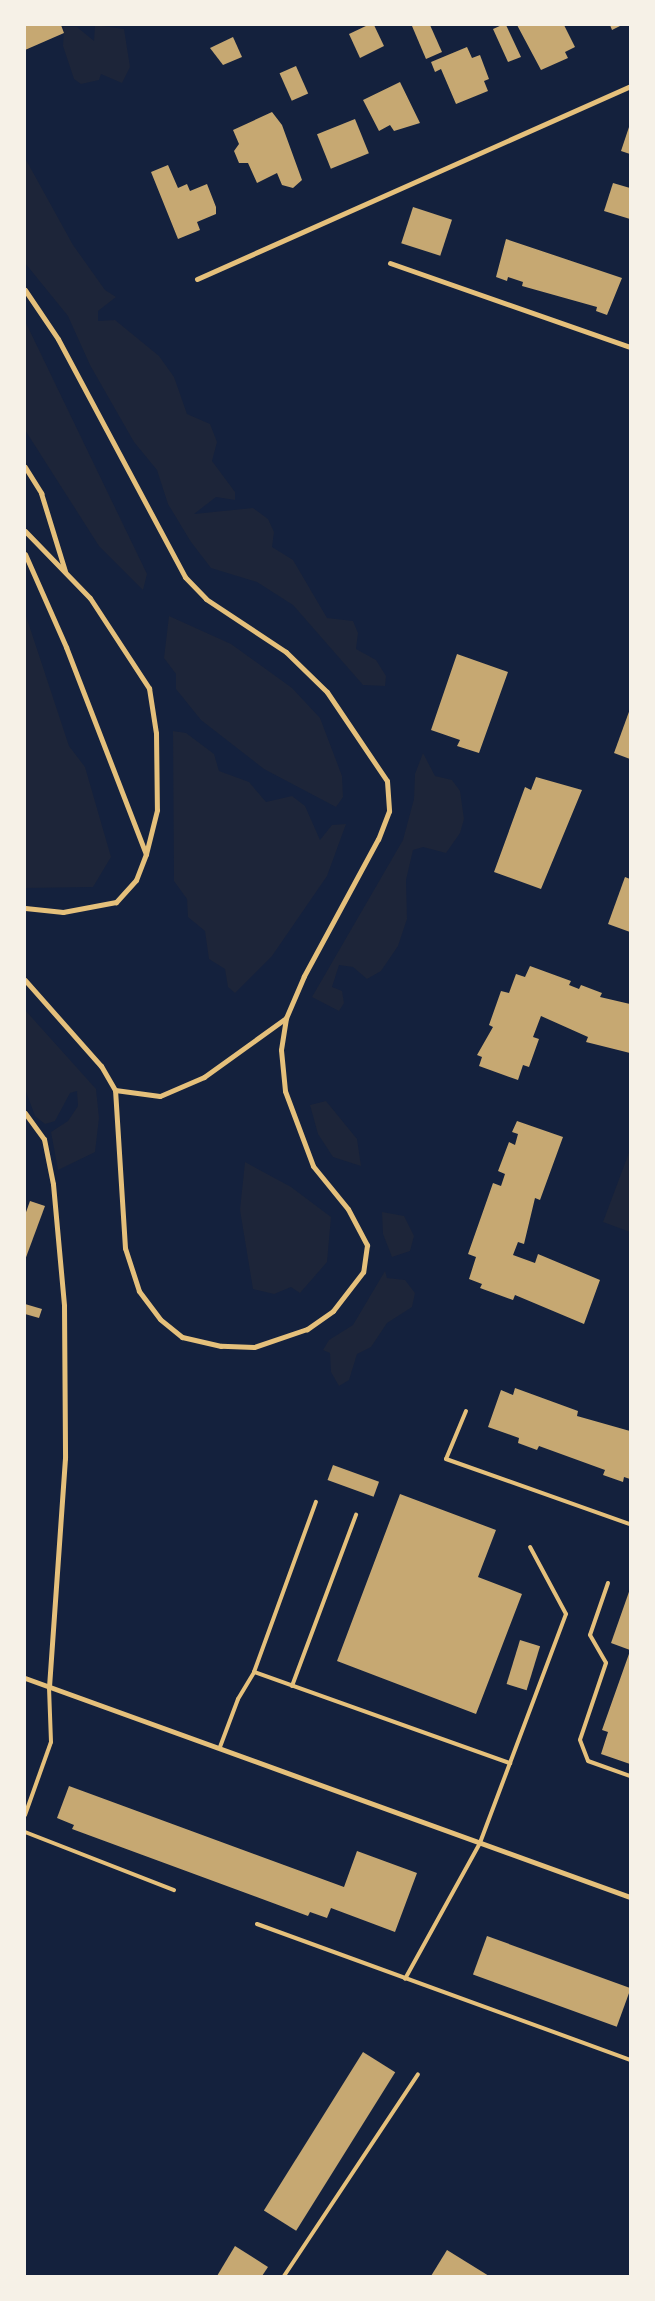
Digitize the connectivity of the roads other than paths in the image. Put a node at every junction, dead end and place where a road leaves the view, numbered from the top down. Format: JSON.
{"nodes":[{"id":1,"x":630,"y":86,"type":"edge"},
{"id":2,"x":390,"y":263,"type":"dead end"},
{"id":3,"x":197,"y":279,"type":"dead end"},
{"id":4,"x":25,"y":290,"type":"edge"},
{"id":5,"x":630,"y":347,"type":"edge"},
{"id":6,"x":25,"y":467,"type":"edge"},
{"id":7,"x":25,"y":531,"type":"edge"},
{"id":8,"x":25,"y":554,"type":"edge"},
{"id":9,"x":66,"y":573,"type":"junction"},
{"id":10,"x":146,"y":854,"type":"junction"},
{"id":11,"x":25,"y":908,"type":"edge"},
{"id":12,"x":25,"y":980,"type":"edge"},
{"id":13,"x":286,"y":1018,"type":"junction"},
{"id":14,"x":115,"y":1090,"type":"junction"},
{"id":15,"x":25,"y":1113,"type":"edge"},
{"id":16,"x":466,"y":1411,"type":"dead end"},
{"id":17,"x":316,"y":1502,"type":"dead end"},
{"id":18,"x":356,"y":1516,"type":"dead end"},
{"id":19,"x":630,"y":1524,"type":"edge"},
{"id":20,"x":530,"y":1546,"type":"dead end"},
{"id":21,"x":608,"y":1583,"type":"dead end"},
{"id":22,"x":254,"y":1672,"type":"junction"},
{"id":23,"x":25,"y":1678,"type":"edge"},
{"id":24,"x":292,"y":1686,"type":"junction"},
{"id":25,"x":49,"y":1687,"type":"junction"},
{"id":26,"x":220,"y":1747,"type":"junction"},
{"id":27,"x":510,"y":1763,"type":"junction"},
{"id":28,"x":630,"y":1776,"type":"edge"},
{"id":29,"x":25,"y":1815,"type":"edge"},
{"id":30,"x":25,"y":1832,"type":"edge"},
{"id":31,"x":480,"y":1843,"type":"junction"},
{"id":32,"x":174,"y":1890,"type":"dead end"},
{"id":33,"x":630,"y":1897,"type":"edge"},
{"id":34,"x":257,"y":1924,"type":"dead end"},
{"id":35,"x":405,"y":1979,"type":"junction"},
{"id":36,"x":630,"y":2060,"type":"edge"},
{"id":37,"x":418,"y":2074,"type":"dead end"},
{"id":38,"x":284,"y":2276,"type":"edge"}],
"edges":[{"from":1,"to":3,"type":"street"},
{"from":2,"to":5,"type":"street"},
{"from":4,"to":13,"type":"street"},
{"from":6,"to":9,"type":"street"},
{"from":7,"to":9,"type":"street"},
{"from":8,"to":10,"type":"street"},
{"from":9,"to":10,"type":"street"},
{"from":10,"to":11,"type":"street"},
{"from":12,"to":14,"type":"street"},
{"from":13,"to":14,"type":"street"},
{"from":13,"to":14,"type":"street"},
{"from":15,"to":25,"type":"street"},
{"from":16,"to":19,"type":"lane"},
{"from":17,"to":22,"type":"lane"},
{"from":18,"to":24,"type":"lane"},
{"from":20,"to":27,"type":"lane"},
{"from":21,"to":28,"type":"lane"},
{"from":22,"to":24,"type":"lane"},
{"from":22,"to":26,"type":"lane"},
{"from":23,"to":25,"type":"street"},
{"from":24,"to":27,"type":"lane"},
{"from":25,"to":26,"type":"street"},
{"from":25,"to":29,"type":"lane"},
{"from":26,"to":31,"type":"street"},
{"from":27,"to":31,"type":"lane"},
{"from":30,"to":32,"type":"lane"},
{"from":31,"to":33,"type":"street"},
{"from":31,"to":35,"type":"lane"},
{"from":34,"to":35,"type":"lane"},
{"from":35,"to":36,"type":"lane"},
{"from":37,"to":38,"type":"lane"}]}
